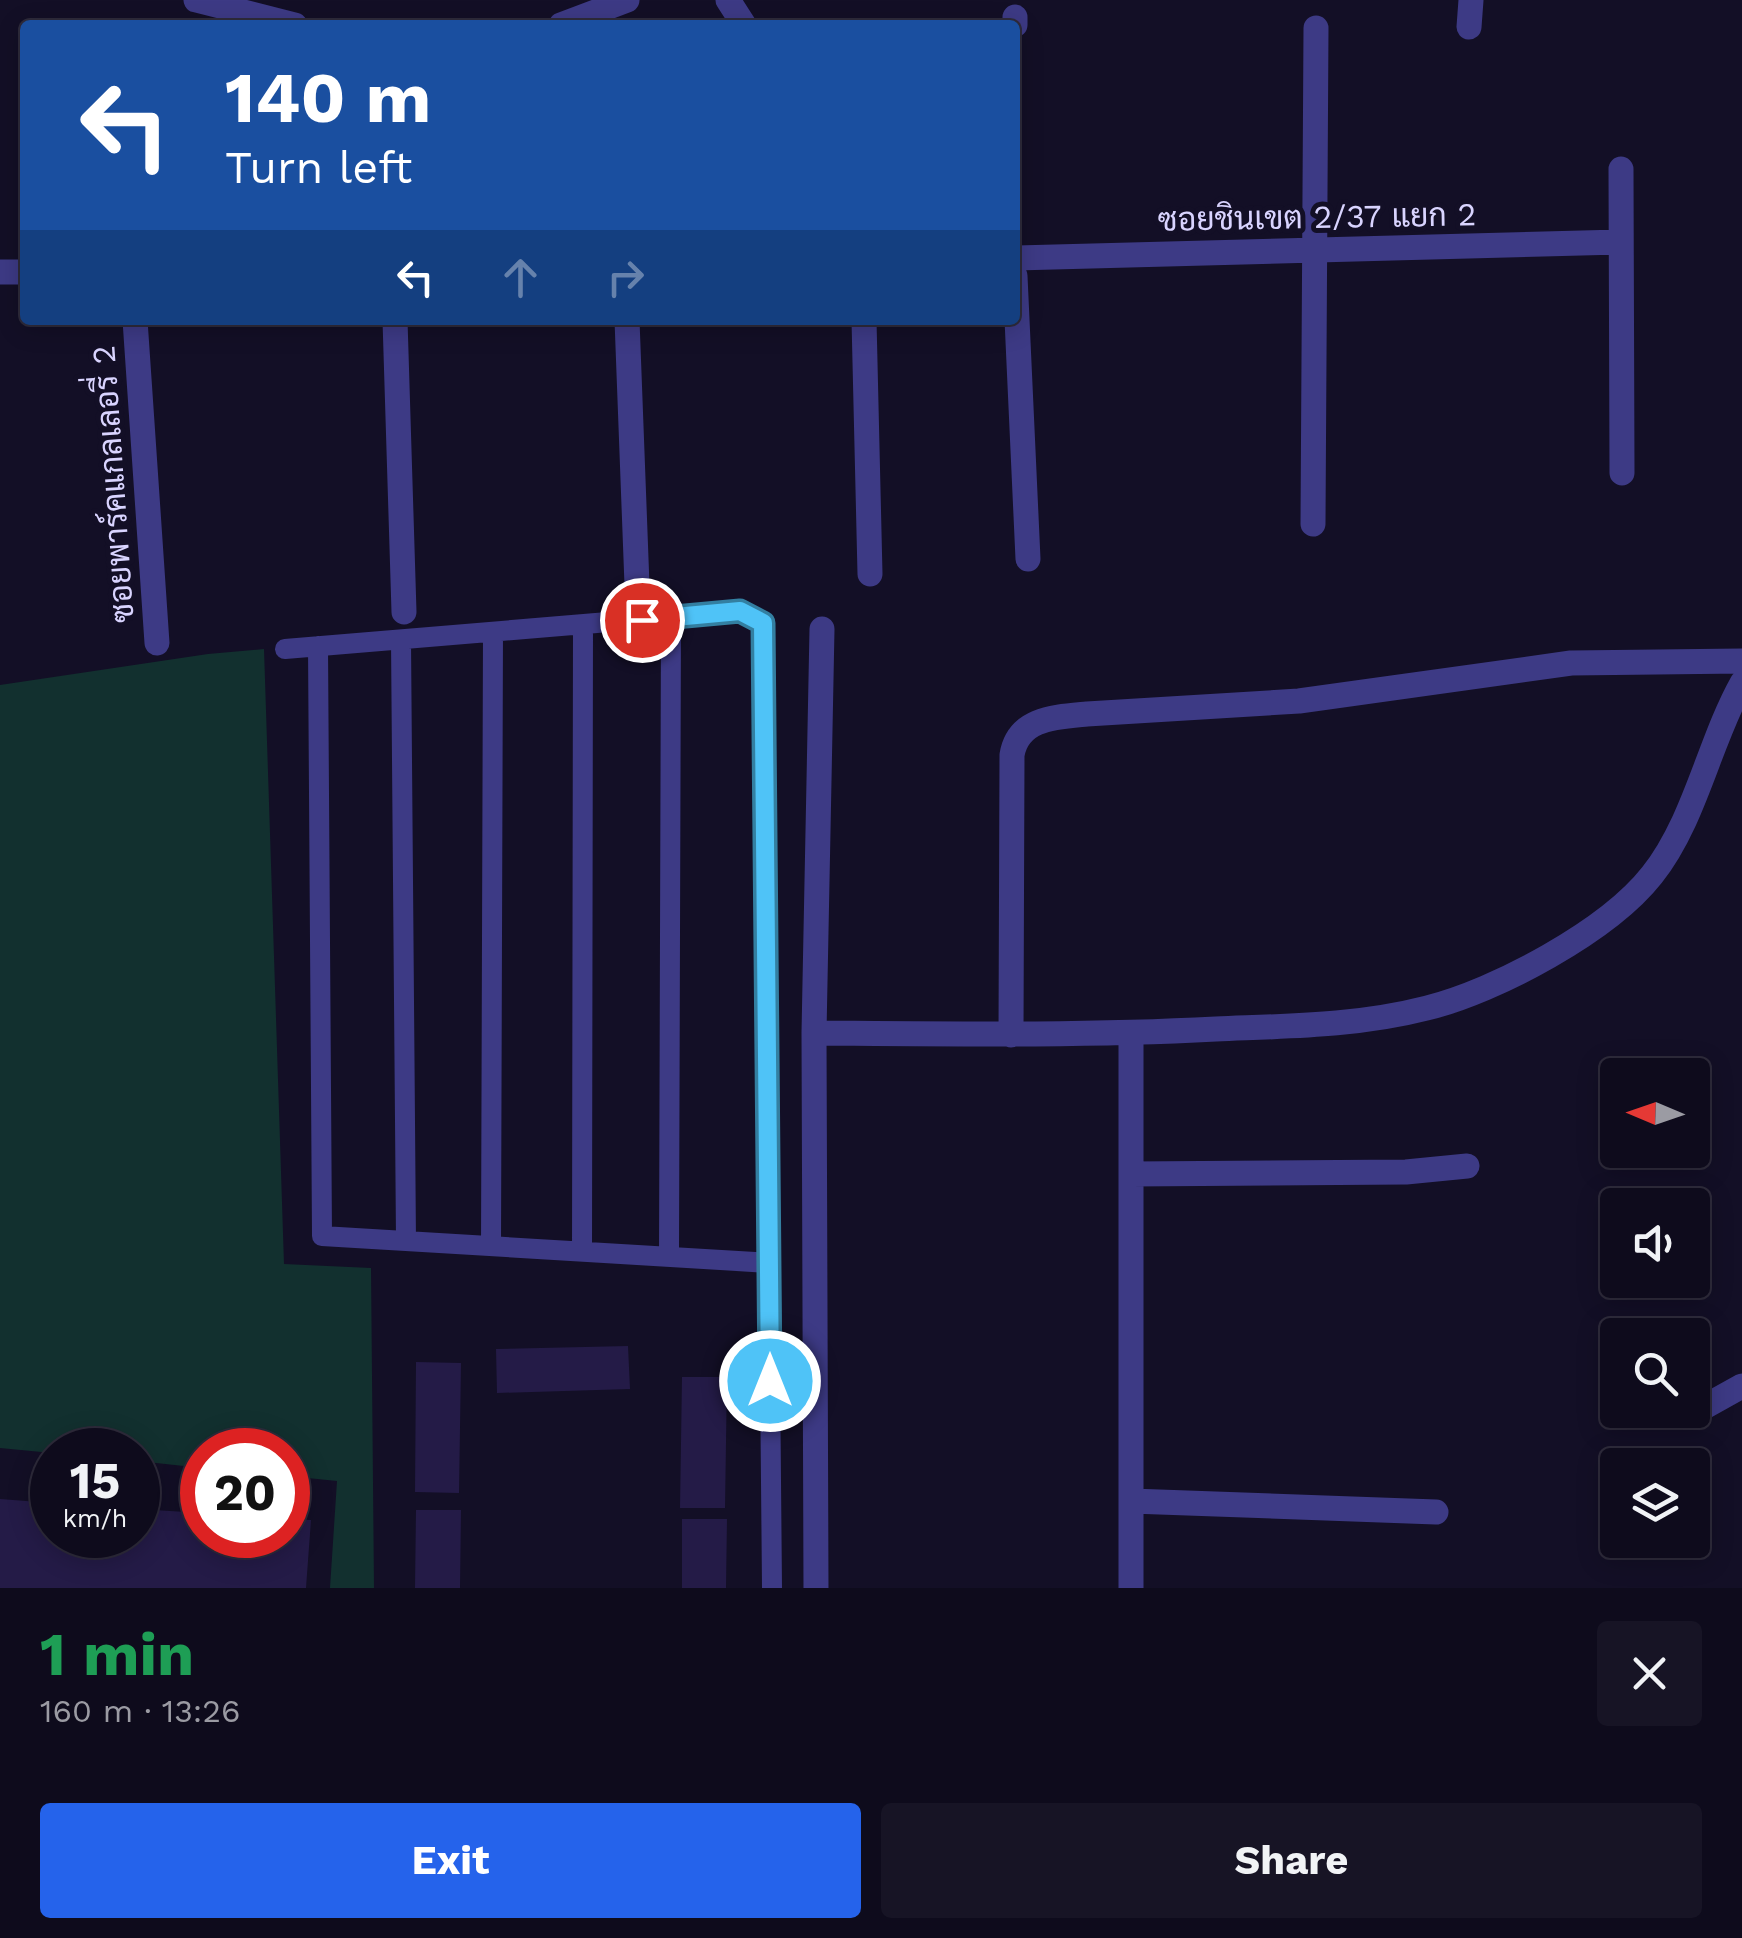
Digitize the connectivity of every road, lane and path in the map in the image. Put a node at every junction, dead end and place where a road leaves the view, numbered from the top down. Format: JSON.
{"nodes":[{"id":1,"x":196,"y":0,"type":"edge"},
{"id":2,"x":627,"y":0,"type":"edge"},
{"id":3,"x":1471,"y":0,"type":"edge"},
{"id":4,"x":275,"y":20,"type":"edge"},
{"id":5,"x":574,"y":20,"type":"edge"},
{"id":6,"x":1469,"y":27,"type":"dead end"},
{"id":7,"x":1316,"y":28,"type":"dead end"},
{"id":8,"x":1621,"y":169,"type":"dead end"},
{"id":9,"x":1620,"y":242,"type":"junction"},
{"id":10,"x":1314,"y":248,"type":"junction"},
{"id":11,"x":1020,"y":258,"type":"edge"},
{"id":12,"x":135,"y":325,"type":"edge"},
{"id":13,"x":394,"y":325,"type":"edge"},
{"id":14,"x":627,"y":325,"type":"edge"},
{"id":15,"x":864,"y":325,"type":"edge"},
{"id":16,"x":1017,"y":325,"type":"edge"},
{"id":17,"x":1622,"y":473,"type":"dead end"},
{"id":18,"x":1313,"y":524,"type":"dead end"},
{"id":19,"x":1028,"y":559,"type":"dead end"},
{"id":20,"x":870,"y":574,"type":"dead end"},
{"id":21,"x":637,"y":585,"type":"dead end"},
{"id":22,"x":404,"y":612,"type":"dead end"},
{"id":23,"x":672,"y":618,"type":"junction"},
{"id":24,"x":583,"y":625,"type":"junction"},
{"id":25,"x":822,"y":629,"type":"dead end"},
{"id":26,"x":494,"y":632,"type":"junction"},
{"id":27,"x":402,"y":640,"type":"junction"},
{"id":28,"x":157,"y":642,"type":"dead end"},
{"id":29,"x":318,"y":646,"type":"junction"},
{"id":30,"x":285,"y":649,"type":"dead end"},
{"id":31,"x":1742,"y":661,"type":"edge"},
{"id":32,"x":1742,"y":682,"type":"edge"},
{"id":33,"x":814,"y":1032,"type":"junction"},
{"id":34,"x":1131,"y":1033,"type":"junction"},
{"id":35,"x":1011,"y":1035,"type":"junction"},
{"id":36,"x":1466,"y":1166,"type":"dead end"},
{"id":37,"x":1131,"y":1174,"type":"junction"},
{"id":38,"x":406,"y":1241,"type":"junction"},
{"id":39,"x":492,"y":1246,"type":"junction"},
{"id":40,"x":582,"y":1251,"type":"junction"},
{"id":41,"x":669,"y":1256,"type":"junction"},
{"id":42,"x":770,"y":1262,"type":"junction"},
{"id":43,"x":1742,"y":1386,"type":"edge"},
{"id":44,"x":1710,"y":1404,"type":"edge"},
{"id":45,"x":1131,"y":1502,"type":"junction"},
{"id":46,"x":1436,"y":1512,"type":"dead end"},
{"id":47,"x":772,"y":1588,"type":"edge"},
{"id":48,"x":816,"y":1588,"type":"edge"},
{"id":49,"x":1131,"y":1588,"type":"edge"}],
"edges":[{"from":1,"to":4,"type":"street"},
{"from":2,"to":5,"type":"street"},
{"from":3,"to":6,"type":"street"},
{"from":7,"to":10,"type":"street"},
{"from":8,"to":9,"type":"street"},
{"from":9,"to":10,"type":"street","name":"ซอยชินเขต 2/37 แยก 2"},
{"from":9,"to":17,"type":"street"},
{"from":10,"to":11,"type":"street","name":"ซอยชินเขต 2/37 แยก 2"},
{"from":10,"to":18,"type":"street"},
{"from":12,"to":28,"type":"street","name":"ซอยพาร์คแกลเลอรี่ 2"},
{"from":13,"to":22,"type":"street"},
{"from":14,"to":21,"type":"street"},
{"from":15,"to":20,"type":"street"},
{"from":16,"to":19,"type":"street"},
{"from":23,"to":24,"type":"lane"},
{"from":23,"to":41,"type":"lane"},
{"from":23,"to":42,"type":"lane"},
{"from":24,"to":26,"type":"lane"},
{"from":24,"to":40,"type":"lane"},
{"from":25,"to":33,"type":"street"},
{"from":26,"to":27,"type":"lane"},
{"from":26,"to":39,"type":"lane"},
{"from":27,"to":29,"type":"lane"},
{"from":27,"to":38,"type":"lane"},
{"from":29,"to":30,"type":"lane"},
{"from":29,"to":38,"type":"lane"},
{"from":31,"to":35,"type":"street"},
{"from":32,"to":34,"type":"street"},
{"from":33,"to":35,"type":"street"},
{"from":33,"to":48,"type":"street"},
{"from":34,"to":35,"type":"street"},
{"from":34,"to":37,"type":"street"},
{"from":36,"to":37,"type":"street"},
{"from":37,"to":45,"type":"street"},
{"from":38,"to":39,"type":"lane"},
{"from":39,"to":40,"type":"lane"},
{"from":40,"to":41,"type":"lane"},
{"from":41,"to":42,"type":"lane"},
{"from":42,"to":47,"type":"lane"},
{"from":43,"to":44,"type":"street"},
{"from":45,"to":46,"type":"street"},
{"from":45,"to":49,"type":"street"}]}
